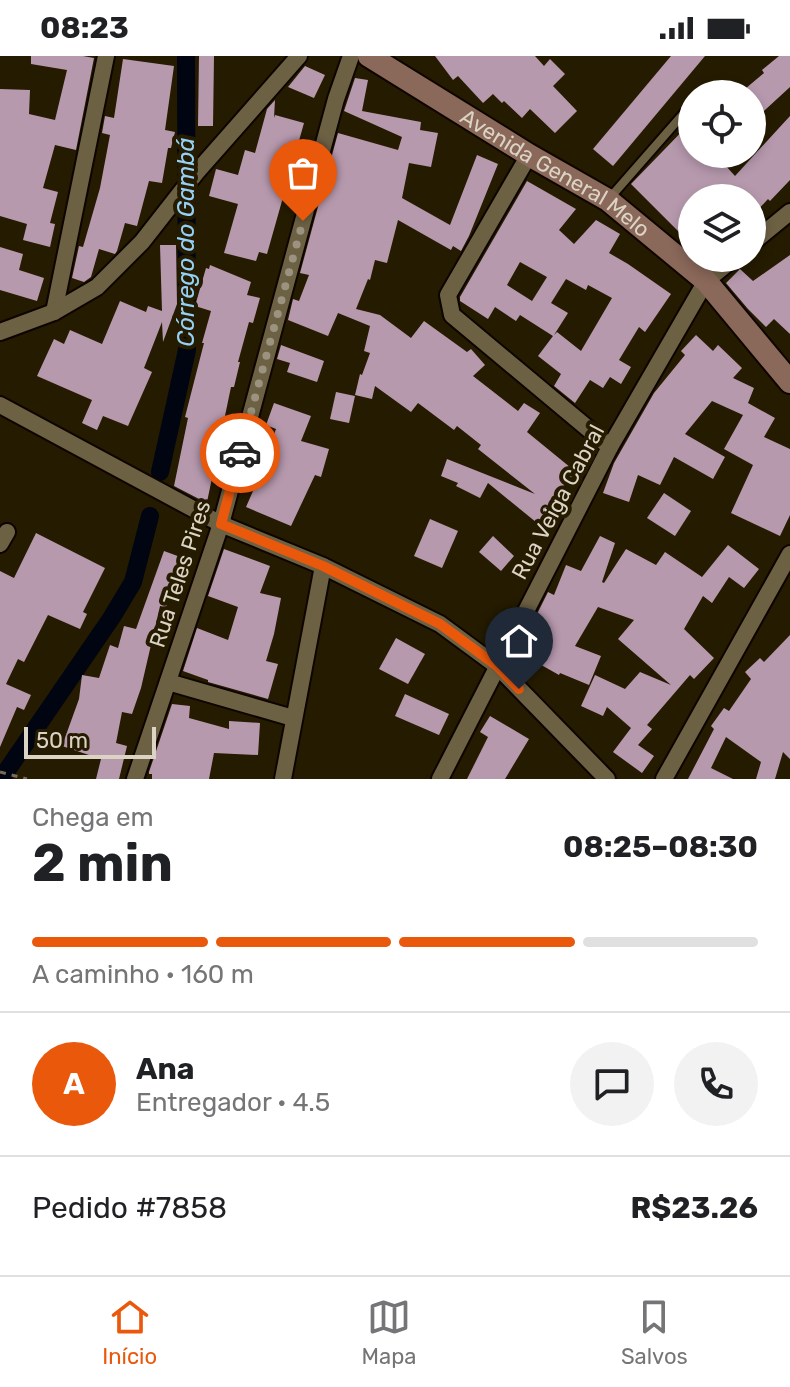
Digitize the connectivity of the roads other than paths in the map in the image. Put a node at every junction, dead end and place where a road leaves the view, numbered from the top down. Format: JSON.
{"nodes":[{"id":1,"x":106,"y":56,"type":"edge"},
{"id":2,"x":299,"y":56,"type":"edge"},
{"id":3,"x":351,"y":56,"type":"edge"},
{"id":4,"x":369,"y":56,"type":"edge"},
{"id":5,"x":678,"y":120,"type":"edge"},
{"id":6,"x":529,"y":155,"type":"junction"},
{"id":7,"x":608,"y":200,"type":"junction"},
{"id":8,"x":790,"y":212,"type":"edge"},
{"id":9,"x":766,"y":232,"type":"edge"},
{"id":10,"x":717,"y":272,"type":"edge"},
{"id":11,"x":706,"y":281,"type":"junction"},
{"id":12,"x":54,"y":312,"type":"junction"},
{"id":13,"x":0,"y":332,"type":"edge"},
{"id":14,"x":790,"y":382,"type":"edge"},
{"id":15,"x":0,"y":405,"type":"edge"},
{"id":16,"x":610,"y":447,"type":"junction"},
{"id":17,"x":221,"y":524,"type":"junction"},
{"id":18,"x":790,"y":554,"type":"edge"},
{"id":19,"x":323,"y":566,"type":"junction"},
{"id":20,"x":497,"y":666,"type":"junction"},
{"id":21,"x":168,"y":682,"type":"junction"},
{"id":22,"x":293,"y":718,"type":"junction"},
{"id":23,"x":135,"y":779,"type":"edge"},
{"id":24,"x":283,"y":779,"type":"edge"},
{"id":25,"x":440,"y":779,"type":"edge"},
{"id":26,"x":607,"y":779,"type":"edge"},
{"id":27,"x":664,"y":779,"type":"edge"}],
"edges":[{"from":1,"to":12,"type":"street"},
{"from":2,"to":12,"type":"street"},
{"from":3,"to":17,"type":"street","name":"Rua Teles Pires"},
{"from":4,"to":6,"type":"main road","name":"Avenida General Melo"},
{"from":5,"to":7,"type":"lane"},
{"from":6,"to":7,"type":"main road","name":"Avenida General Melo"},
{"from":6,"to":16,"type":"street"},
{"from":7,"to":11,"type":"main road","name":"Avenida General Melo"},
{"from":8,"to":9,"type":"street"},
{"from":10,"to":11,"type":"street","name":"Rua Veiga Cabral"},
{"from":11,"to":14,"type":"main road","name":"Avenida General Melo"},
{"from":11,"to":16,"type":"street","name":"Rua Veiga Cabral"},
{"from":12,"to":13,"type":"street"},
{"from":15,"to":17,"type":"street"},
{"from":16,"to":20,"type":"street","name":"Rua Veiga Cabral"},
{"from":17,"to":19,"type":"street"},
{"from":17,"to":21,"type":"street","name":"Rua Teles Pires"},
{"from":18,"to":27,"type":"street"},
{"from":19,"to":20,"type":"street"},
{"from":19,"to":22,"type":"street"},
{"from":20,"to":25,"type":"street","name":"Rua Veiga Cabral"},
{"from":20,"to":26,"type":"street"},
{"from":21,"to":22,"type":"street"},
{"from":21,"to":23,"type":"street","name":"Rua Teles Pires"},
{"from":22,"to":24,"type":"street"}]}
